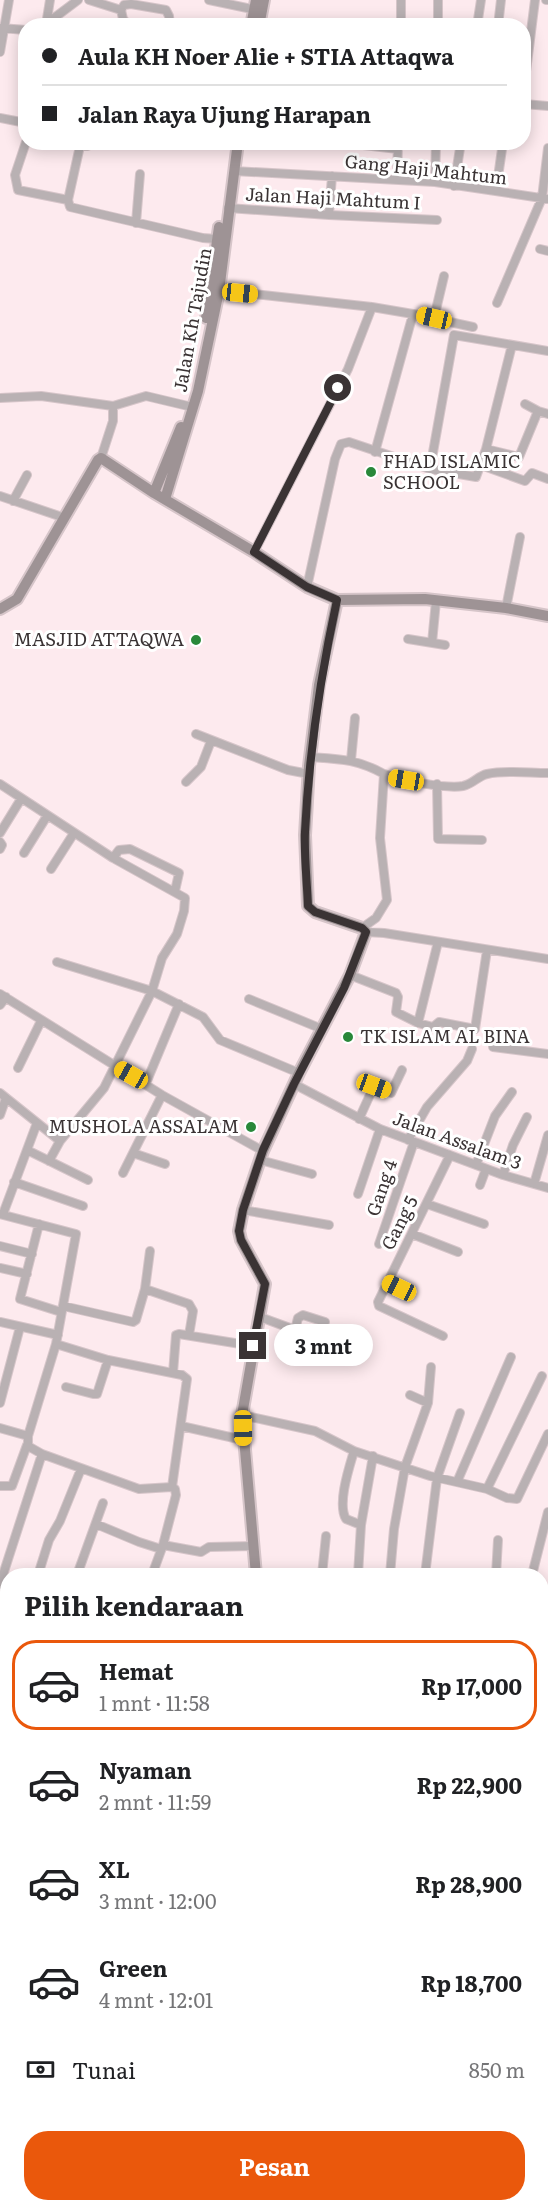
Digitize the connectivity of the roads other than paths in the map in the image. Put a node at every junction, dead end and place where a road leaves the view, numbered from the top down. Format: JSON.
{"nodes":[{"id":1,"x":9,"y":0,"type":"edge"},
{"id":2,"x":50,"y":0,"type":"edge"},
{"id":3,"x":78,"y":0,"type":"edge"},
{"id":4,"x":89,"y":0,"type":"edge"},
{"id":5,"x":209,"y":0,"type":"edge"},
{"id":6,"x":264,"y":0,"type":"edge"},
{"id":7,"x":401,"y":0,"type":"edge"},
{"id":8,"x":438,"y":0,"type":"edge"},
{"id":9,"x":481,"y":0,"type":"edge"},
{"id":10,"x":501,"y":0,"type":"edge"},
{"id":11,"x":535,"y":0,"type":"edge"},
{"id":12,"x":253,"y":8,"type":"edge"},
{"id":13,"x":121,"y":10,"type":"junction"},
{"id":14,"x":47,"y":18,"type":"edge"},
{"id":15,"x":55,"y":18,"type":"edge"},
{"id":16,"x":123,"y":18,"type":"edge"},
{"id":17,"x":170,"y":18,"type":"edge"},
{"id":18,"x":401,"y":18,"type":"edge"},
{"id":19,"x":438,"y":18,"type":"edge"},
{"id":20,"x":478,"y":18,"type":"edge"},
{"id":21,"x":499,"y":18,"type":"edge"},
{"id":22,"x":2,"y":28,"type":"edge"},
{"id":23,"x":18,"y":29,"type":"edge"},
{"id":24,"x":531,"y":32,"type":"edge"},
{"id":25,"x":0,"y":52,"type":"edge"},
{"id":26,"x":531,"y":105,"type":"edge"},
{"id":27,"x":548,"y":106,"type":"edge"},
{"id":28,"x":0,"y":118,"type":"edge"},
{"id":29,"x":18,"y":121,"type":"edge"},
{"id":30,"x":548,"y":148,"type":"edge"},
{"id":31,"x":23,"y":150,"type":"edge"},
{"id":32,"x":79,"y":150,"type":"edge"},
{"id":33,"x":230,"y":150,"type":"edge"},
{"id":34,"x":237,"y":150,"type":"edge"},
{"id":35,"x":398,"y":150,"type":"edge"},
{"id":36,"x":436,"y":150,"type":"edge"},
{"id":37,"x":460,"y":150,"type":"edge"},
{"id":38,"x":502,"y":150,"type":"edge"},
{"id":39,"x":234,"y":171,"type":"junction"},
{"id":40,"x":140,"y":174,"type":"dead end"},
{"id":41,"x":332,"y":176,"type":"junction"},
{"id":42,"x":397,"y":180,"type":"junction"},
{"id":43,"x":435,"y":182,"type":"junction"},
{"id":44,"x":454,"y":186,"type":"junction"},
{"id":45,"x":496,"y":191,"type":"junction"},
{"id":46,"x":545,"y":198,"type":"edge"},
{"id":47,"x":68,"y":200,"type":"junction"},
{"id":48,"x":228,"y":208,"type":"junction"},
{"id":49,"x":329,"y":215,"type":"junction"},
{"id":50,"x":437,"y":220,"type":"dead end"},
{"id":51,"x":136,"y":223,"type":"junction"},
{"id":52,"x":210,"y":239,"type":"junction"},
{"id":53,"x":444,"y":276,"type":"dead end"},
{"id":54,"x":214,"y":290,"type":"junction"},
{"id":55,"x":497,"y":303,"type":"dead end"},
{"id":56,"x":372,"y":307,"type":"junction"},
{"id":57,"x":413,"y":314,"type":"junction"},
{"id":58,"x":434,"y":318,"type":"junction"},
{"id":59,"x":473,"y":327,"type":"dead end"},
{"id":60,"x":512,"y":345,"type":"junction"},
{"id":61,"x":548,"y":351,"type":"edge"},
{"id":62,"x":0,"y":398,"type":"edge"},
{"id":63,"x":525,"y":404,"type":"dead end"},
{"id":64,"x":113,"y":406,"type":"junction"},
{"id":65,"x":188,"y":406,"type":"junction"},
{"id":66,"x":538,"y":411,"type":"junction"},
{"id":67,"x":548,"y":414,"type":"edge"},
{"id":68,"x":486,"y":449,"type":"junction"},
{"id":69,"x":375,"y":452,"type":"junction"},
{"id":70,"x":102,"y":458,"type":"junction"},
{"id":71,"x":480,"y":465,"type":"junction"},
{"id":72,"x":430,"y":469,"type":"junction"},
{"id":73,"x":27,"y":475,"type":"dead end"},
{"id":74,"x":548,"y":479,"type":"edge"},
{"id":75,"x":154,"y":493,"type":"junction"},
{"id":76,"x":0,"y":496,"type":"edge"},
{"id":77,"x":165,"y":499,"type":"junction"},
{"id":78,"x":13,"y":501,"type":"junction"},
{"id":79,"x":64,"y":518,"type":"junction"},
{"id":80,"x":520,"y":537,"type":"dead end"},
{"id":81,"x":254,"y":552,"type":"junction"},
{"id":82,"x":307,"y":587,"type":"junction"},
{"id":83,"x":337,"y":600,"type":"junction"},
{"id":84,"x":436,"y":601,"type":"junction"},
{"id":85,"x":506,"y":608,"type":"junction"},
{"id":86,"x":0,"y":609,"type":"edge"},
{"id":87,"x":548,"y":616,"type":"edge"},
{"id":88,"x":408,"y":639,"type":"dead end"},
{"id":89,"x":432,"y":643,"type":"junction"},
{"id":90,"x":445,"y":645,"type":"dead end"},
{"id":91,"x":355,"y":718,"type":"dead end"},
{"id":92,"x":196,"y":734,"type":"dead end"},
{"id":93,"x":211,"y":741,"type":"junction"},
{"id":94,"x":310,"y":757,"type":"junction"},
{"id":95,"x":351,"y":760,"type":"junction"},
{"id":96,"x":548,"y":772,"type":"edge"},
{"id":97,"x":309,"y":774,"type":"junction"},
{"id":98,"x":384,"y":774,"type":"junction"},
{"id":99,"x":186,"y":782,"type":"dead end"},
{"id":100,"x":0,"y":784,"type":"edge"},
{"id":101,"x":437,"y":784,"type":"junction"},
{"id":102,"x":21,"y":799,"type":"junction"},
{"id":103,"x":47,"y":816,"type":"junction"},
{"id":104,"x":74,"y":833,"type":"junction"},
{"id":105,"x":0,"y":834,"type":"edge"},
{"id":106,"x":482,"y":840,"type":"dead end"},
{"id":107,"x":0,"y":842,"type":"edge"},
{"id":108,"x":0,"y":849,"type":"edge"},
{"id":109,"x":24,"y":853,"type":"dead end"},
{"id":110,"x":113,"y":858,"type":"junction"},
{"id":111,"x":51,"y":869,"type":"dead end"},
{"id":112,"x":175,"y":891,"type":"junction"},
{"id":113,"x":364,"y":930,"type":"junction"},
{"id":114,"x":438,"y":942,"type":"junction"},
{"id":115,"x":487,"y":951,"type":"junction"},
{"id":116,"x":548,"y":959,"type":"edge"},
{"id":117,"x":57,"y":962,"type":"dead end"},
{"id":118,"x":350,"y":975,"type":"junction"},
{"id":119,"x":152,"y":991,"type":"junction"},
{"id":120,"x":3,"y":996,"type":"edge"},
{"id":121,"x":249,"y":999,"type":"dead end"},
{"id":122,"x":179,"y":1004,"type":"junction"},
{"id":123,"x":0,"y":1005,"type":"edge"},
{"id":124,"x":41,"y":1021,"type":"junction"},
{"id":125,"x":418,"y":1023,"type":"junction"},
{"id":126,"x":322,"y":1029,"type":"junction"},
{"id":127,"x":493,"y":1047,"type":"dead end"},
{"id":128,"x":472,"y":1049,"type":"dead end"},
{"id":129,"x":548,"y":1054,"type":"edge"},
{"id":130,"x":115,"y":1066,"type":"junction"},
{"id":131,"x":18,"y":1068,"type":"dead end"},
{"id":132,"x":402,"y":1071,"type":"dead end"},
{"id":133,"x":299,"y":1073,"type":"junction"},
{"id":134,"x":146,"y":1083,"type":"junction"},
{"id":135,"x":294,"y":1084,"type":"junction"},
{"id":136,"x":512,"y":1092,"type":"dead end"},
{"id":137,"x":3,"y":1095,"type":"edge"},
{"id":138,"x":162,"y":1095,"type":"junction"},
{"id":139,"x":0,"y":1115,"type":"edge"},
{"id":140,"x":527,"y":1117,"type":"dead end"},
{"id":141,"x":359,"y":1119,"type":"junction"},
{"id":142,"x":37,"y":1123,"type":"junction"},
{"id":143,"x":380,"y":1129,"type":"junction"},
{"id":144,"x":548,"y":1136,"type":"edge"},
{"id":145,"x":60,"y":1140,"type":"junction"},
{"id":146,"x":411,"y":1141,"type":"junction"},
{"id":147,"x":27,"y":1150,"type":"junction"},
{"id":148,"x":133,"y":1152,"type":"junction"},
{"id":149,"x":261,"y":1155,"type":"junction"},
{"id":150,"x":450,"y":1155,"type":"junction"},
{"id":151,"x":49,"y":1161,"type":"junction"},
{"id":152,"x":165,"y":1164,"type":"dead end"},
{"id":153,"x":476,"y":1165,"type":"junction"},
{"id":154,"x":486,"y":1169,"type":"junction"},
{"id":155,"x":123,"y":1173,"type":"dead end"},
{"id":156,"x":312,"y":1174,"type":"dead end"},
{"id":157,"x":503,"y":1175,"type":"junction"},
{"id":158,"x":88,"y":1180,"type":"dead end"},
{"id":159,"x":14,"y":1182,"type":"junction"},
{"id":160,"x":534,"y":1184,"type":"junction"},
{"id":161,"x":480,"y":1185,"type":"dead end"},
{"id":162,"x":548,"y":1188,"type":"edge"},
{"id":163,"x":358,"y":1194,"type":"dead end"},
{"id":164,"x":427,"y":1204,"type":"junction"},
{"id":165,"x":83,"y":1206,"type":"dead end"},
{"id":166,"x":243,"y":1210,"type":"junction"},
{"id":167,"x":2,"y":1214,"type":"edge"},
{"id":168,"x":39,"y":1224,"type":"junction"},
{"id":169,"x":484,"y":1224,"type":"dead end"},
{"id":170,"x":329,"y":1225,"type":"dead end"},
{"id":171,"x":412,"y":1234,"type":"junction"},
{"id":172,"x":379,"y":1244,"type":"dead end"},
{"id":173,"x":0,"y":1246,"type":"edge"},
{"id":174,"x":150,"y":1251,"type":"dead end"},
{"id":175,"x":458,"y":1252,"type":"dead end"},
{"id":176,"x":32,"y":1254,"type":"junction"},
{"id":177,"x":0,"y":1268,"type":"edge"},
{"id":178,"x":27,"y":1275,"type":"junction"},
{"id":179,"x":387,"y":1282,"type":"junction"},
{"id":180,"x":145,"y":1289,"type":"junction"},
{"id":181,"x":411,"y":1293,"type":"dead end"},
{"id":182,"x":62,"y":1309,"type":"junction"},
{"id":183,"x":260,"y":1317,"type":"junction"},
{"id":184,"x":0,"y":1322,"type":"edge"},
{"id":185,"x":325,"y":1322,"type":"dead end"},
{"id":186,"x":20,"y":1327,"type":"junction"},
{"id":187,"x":295,"y":1330,"type":"junction"},
{"id":188,"x":58,"y":1335,"type":"junction"},
{"id":189,"x":189,"y":1335,"type":"junction"},
{"id":190,"x":443,"y":1336,"type":"dead end"},
{"id":191,"x":328,"y":1342,"type":"dead end"},
{"id":192,"x":56,"y":1344,"type":"junction"},
{"id":193,"x":253,"y":1346,"type":"junction"},
{"id":194,"x":511,"y":1357,"type":"dead end"},
{"id":195,"x":108,"y":1360,"type":"junction"},
{"id":196,"x":431,"y":1368,"type":"dead end"},
{"id":197,"x":173,"y":1373,"type":"junction"},
{"id":198,"x":542,"y":1376,"type":"dead end"},
{"id":199,"x":66,"y":1387,"type":"dead end"},
{"id":200,"x":410,"y":1395,"type":"dead end"},
{"id":201,"x":0,"y":1403,"type":"edge"},
{"id":202,"x":428,"y":1403,"type":"junction"},
{"id":203,"x":460,"y":1413,"type":"dead end"},
{"id":204,"x":242,"y":1415,"type":"junction"},
{"id":205,"x":181,"y":1426,"type":"junction"},
{"id":206,"x":0,"y":1428,"type":"edge"},
{"id":207,"x":548,"y":1434,"type":"edge"},
{"id":208,"x":27,"y":1436,"type":"junction"},
{"id":209,"x":243,"y":1440,"type":"junction"},
{"id":210,"x":27,"y":1444,"type":"junction"},
{"id":211,"x":354,"y":1451,"type":"junction"},
{"id":212,"x":42,"y":1454,"type":"junction"},
{"id":213,"x":374,"y":1456,"type":"junction"},
{"id":214,"x":405,"y":1467,"type":"junction"},
{"id":215,"x":81,"y":1469,"type":"junction"},
{"id":216,"x":437,"y":1478,"type":"junction"},
{"id":217,"x":457,"y":1482,"type":"junction"},
{"id":218,"x":0,"y":1486,"type":"edge"},
{"id":219,"x":172,"y":1487,"type":"junction"},
{"id":220,"x":486,"y":1490,"type":"junction"},
{"id":221,"x":103,"y":1503,"type":"dead end"},
{"id":222,"x":548,"y":1513,"type":"edge"},
{"id":223,"x":96,"y":1524,"type":"junction"},
{"id":224,"x":361,"y":1525,"type":"junction"},
{"id":225,"x":326,"y":1536,"type":"dead end"},
{"id":226,"x":498,"y":1540,"type":"dead end"},
{"id":227,"x":254,"y":1546,"type":"junction"},
{"id":228,"x":162,"y":1547,"type":"junction"},
{"id":229,"x":5,"y":1568,"type":"edge"},
{"id":230,"x":40,"y":1568,"type":"edge"},
{"id":231,"x":80,"y":1568,"type":"edge"},
{"id":232,"x":154,"y":1568,"type":"edge"},
{"id":233,"x":256,"y":1568,"type":"edge"},
{"id":234,"x":323,"y":1568,"type":"edge"},
{"id":235,"x":358,"y":1568,"type":"edge"},
{"id":236,"x":391,"y":1568,"type":"edge"},
{"id":237,"x":426,"y":1568,"type":"edge"},
{"id":238,"x":496,"y":1568,"type":"edge"},
{"id":239,"x":534,"y":1568,"type":"edge"}],
"edges":[{"from":1,"to":22,"type":"street"},
{"from":2,"to":14,"type":"street"},
{"from":3,"to":15,"type":"street"},
{"from":4,"to":13,"type":"street"},
{"from":5,"to":12,"type":"street"},
{"from":6,"to":12,"type":"street"},
{"from":7,"to":18,"type":"street"},
{"from":8,"to":19,"type":"street"},
{"from":9,"to":20,"type":"street"},
{"from":10,"to":21,"type":"street"},
{"from":11,"to":24,"type":"street"},
{"from":13,"to":16,"type":"street"},
{"from":13,"to":17,"type":"street"},
{"from":22,"to":23,"type":"street"},
{"from":22,"to":25,"type":"street"},
{"from":26,"to":27,"type":"street"},
{"from":28,"to":29,"type":"street"},
{"from":30,"to":46,"type":"street"},
{"from":31,"to":47,"type":"street"},
{"from":32,"to":47,"type":"street"},
{"from":33,"to":52,"type":"street","name":"Jalan Kh Tajudin"},
{"from":34,"to":39,"type":"street","name":"Jalan Kh Tajudin"},
{"from":35,"to":42,"type":"street"},
{"from":36,"to":43,"type":"street"},
{"from":37,"to":44,"type":"street"},
{"from":38,"to":45,"type":"street"},
{"from":39,"to":41,"type":"street","name":"Gang Haji Mahtum"},
{"from":39,"to":48,"type":"street","name":"Jalan Kh Tajudin"},
{"from":40,"to":51,"type":"street"},
{"from":41,"to":42,"type":"street","name":"Gang Haji Mahtum"},
{"from":41,"to":49,"type":"street"},
{"from":42,"to":43,"type":"street","name":"Gang Haji Mahtum"},
{"from":43,"to":44,"type":"street","name":"Gang Haji Mahtum"},
{"from":44,"to":45,"type":"street","name":"Gang Haji Mahtum"},
{"from":45,"to":46,"type":"street","name":"Gang Haji Mahtum"},
{"from":46,"to":55,"type":"street"},
{"from":47,"to":51,"type":"street"},
{"from":48,"to":49,"type":"street","name":"Jalan Haji Mahtum I"},
{"from":48,"to":54,"type":"street","name":"Jalan Kh Tajudin"},
{"from":49,"to":50,"type":"street","name":"Jalan Haji Mahtum I"},
{"from":51,"to":52,"type":"street"},
{"from":52,"to":54,"type":"street","name":"Jalan Kh Tajudin"},
{"from":53,"to":58,"type":"street"},
{"from":54,"to":56,"type":"street"},
{"from":54,"to":65,"type":"street","name":"Jalan Kh Tajudin"},
{"from":54,"to":77,"type":"street","name":"Jalan Kh Tajudin"},
{"from":56,"to":57,"type":"street"},
{"from":56,"to":81,"type":"street"},
{"from":57,"to":58,"type":"street"},
{"from":57,"to":69,"type":"street"},
{"from":58,"to":59,"type":"street"},
{"from":60,"to":61,"type":"street"},
{"from":60,"to":68,"type":"street"},
{"from":60,"to":72,"type":"street"},
{"from":62,"to":64,"type":"street"},
{"from":63,"to":66,"type":"street"},
{"from":64,"to":65,"type":"street"},
{"from":64,"to":70,"type":"street"},
{"from":65,"to":75,"type":"street","name":"Jalan Kh Tajudin"},
{"from":66,"to":67,"type":"street"},
{"from":66,"to":68,"type":"street"},
{"from":68,"to":71,"type":"street"},
{"from":69,"to":72,"type":"street"},
{"from":69,"to":82,"type":"street"},
{"from":70,"to":75,"type":"street"},
{"from":70,"to":79,"type":"street"},
{"from":71,"to":72,"type":"street"},
{"from":71,"to":74,"type":"street"},
{"from":73,"to":78,"type":"street"},
{"from":75,"to":77,"type":"street"},
{"from":76,"to":78,"type":"street"},
{"from":77,"to":81,"type":"street"},
{"from":78,"to":79,"type":"street"},
{"from":79,"to":86,"type":"street"},
{"from":80,"to":85,"type":"street"},
{"from":81,"to":82,"type":"street"},
{"from":82,"to":83,"type":"street"},
{"from":83,"to":84,"type":"street"},
{"from":83,"to":94,"type":"street"},
{"from":84,"to":85,"type":"street"},
{"from":84,"to":89,"type":"street"},
{"from":85,"to":87,"type":"street"},
{"from":88,"to":89,"type":"street"},
{"from":89,"to":90,"type":"street"},
{"from":91,"to":95,"type":"street"},
{"from":92,"to":93,"type":"street"},
{"from":93,"to":97,"type":"street"},
{"from":93,"to":99,"type":"street"},
{"from":94,"to":95,"type":"street"},
{"from":94,"to":97,"type":"street"},
{"from":95,"to":98,"type":"street"},
{"from":96,"to":101,"type":"street"},
{"from":97,"to":113,"type":"street"},
{"from":98,"to":101,"type":"street"},
{"from":98,"to":113,"type":"street"},
{"from":100,"to":102,"type":"street"},
{"from":101,"to":106,"type":"street"},
{"from":102,"to":103,"type":"street"},
{"from":102,"to":105,"type":"street"},
{"from":103,"to":104,"type":"street"},
{"from":103,"to":109,"type":"street"},
{"from":104,"to":110,"type":"street"},
{"from":104,"to":111,"type":"street"},
{"from":107,"to":108,"type":"street"},
{"from":110,"to":112,"type":"street"},
{"from":110,"to":112,"type":"street"},
{"from":112,"to":119,"type":"street"},
{"from":113,"to":114,"type":"street"},
{"from":113,"to":118,"type":"street"},
{"from":114,"to":115,"type":"street"},
{"from":114,"to":125,"type":"street"},
{"from":115,"to":116,"type":"street"},
{"from":115,"to":125,"type":"street"},
{"from":117,"to":119,"type":"street"},
{"from":118,"to":125,"type":"street"},
{"from":118,"to":126,"type":"street"},
{"from":119,"to":122,"type":"street"},
{"from":119,"to":130,"type":"street"},
{"from":120,"to":123,"type":"street"},
{"from":120,"to":124,"type":"street"},
{"from":121,"to":126,"type":"street"},
{"from":122,"to":133,"type":"street"},
{"from":122,"to":134,"type":"street"},
{"from":124,"to":130,"type":"street"},
{"from":124,"to":131,"type":"street"},
{"from":126,"to":133,"type":"street"},
{"from":127,"to":129,"type":"street"},
{"from":128,"to":146,"type":"street","name":"Gang 4"},
{"from":130,"to":134,"type":"street"},
{"from":130,"to":145,"type":"street"},
{"from":132,"to":141,"type":"street"},
{"from":133,"to":135,"type":"street"},
{"from":134,"to":138,"type":"street"},
{"from":135,"to":141,"type":"street","name":"Jalan Assalam 3"},
{"from":135,"to":149,"type":"street"},
{"from":136,"to":153,"type":"street"},
{"from":137,"to":139,"type":"street"},
{"from":137,"to":142,"type":"street"},
{"from":138,"to":148,"type":"street"},
{"from":138,"to":149,"type":"street"},
{"from":140,"to":157,"type":"street"},
{"from":141,"to":143,"type":"street","name":"Jalan Assalam 3"},
{"from":142,"to":145,"type":"street"},
{"from":142,"to":147,"type":"street"},
{"from":143,"to":146,"type":"street","name":"Jalan Assalam 3"},
{"from":143,"to":163,"type":"street"},
{"from":144,"to":160,"type":"street"},
{"from":145,"to":151,"type":"street"},
{"from":146,"to":150,"type":"street","name":"Jalan Assalam 3"},
{"from":146,"to":172,"type":"street","name":"Gang 4"},
{"from":147,"to":151,"type":"street"},
{"from":147,"to":159,"type":"street"},
{"from":148,"to":152,"type":"street"},
{"from":148,"to":155,"type":"street"},
{"from":149,"to":156,"type":"street"},
{"from":149,"to":166,"type":"street"},
{"from":150,"to":153,"type":"street","name":"Jalan Assalam 3"},
{"from":150,"to":164,"type":"street","name":"Gang 5"},
{"from":151,"to":158,"type":"street"},
{"from":153,"to":154,"type":"street","name":"Jalan Assalam 3"},
{"from":154,"to":157,"type":"street","name":"Jalan Assalam 3"},
{"from":154,"to":161,"type":"street"},
{"from":157,"to":160,"type":"street","name":"Jalan Assalam 3"},
{"from":159,"to":165,"type":"street"},
{"from":159,"to":167,"type":"street"},
{"from":160,"to":162,"type":"street","name":"Jalan Assalam 3"},
{"from":164,"to":169,"type":"street"},
{"from":164,"to":171,"type":"street","name":"Gang 5"},
{"from":166,"to":170,"type":"street"},
{"from":166,"to":183,"type":"street"},
{"from":167,"to":168,"type":"street"},
{"from":168,"to":176,"type":"street"},
{"from":168,"to":182,"type":"street"},
{"from":171,"to":175,"type":"street"},
{"from":171,"to":179,"type":"street","name":"Gang 5"},
{"from":173,"to":176,"type":"street"},
{"from":174,"to":180,"type":"street"},
{"from":176,"to":178,"type":"street"},
{"from":177,"to":178,"type":"street"},
{"from":178,"to":182,"type":"street"},
{"from":179,"to":181,"type":"street"},
{"from":179,"to":190,"type":"street","name":"Gang 5"},
{"from":180,"to":182,"type":"street"},
{"from":180,"to":189,"type":"street"},
{"from":182,"to":188,"type":"street"},
{"from":183,"to":187,"type":"street"},
{"from":183,"to":193,"type":"street"},
{"from":184,"to":186,"type":"street"},
{"from":185,"to":187,"type":"street"},
{"from":186,"to":188,"type":"street"},
{"from":186,"to":201,"type":"street"},
{"from":187,"to":191,"type":"street"},
{"from":188,"to":192,"type":"street"},
{"from":189,"to":193,"type":"street"},
{"from":189,"to":197,"type":"street"},
{"from":192,"to":195,"type":"street"},
{"from":192,"to":208,"type":"street"},
{"from":193,"to":204,"type":"street"},
{"from":194,"to":217,"type":"street"},
{"from":195,"to":197,"type":"street"},
{"from":195,"to":199,"type":"street"},
{"from":196,"to":202,"type":"street"},
{"from":197,"to":205,"type":"street"},
{"from":198,"to":220,"type":"street"},
{"from":200,"to":202,"type":"street"},
{"from":202,"to":214,"type":"street"},
{"from":203,"to":216,"type":"street"},
{"from":204,"to":209,"type":"street"},
{"from":204,"to":211,"type":"street"},
{"from":205,"to":209,"type":"street"},
{"from":205,"to":219,"type":"street"},
{"from":206,"to":208,"type":"street"},
{"from":207,"to":220,"type":"street"},
{"from":208,"to":210,"type":"street"},
{"from":209,"to":227,"type":"street"},
{"from":210,"to":212,"type":"street"},
{"from":210,"to":218,"type":"street"},
{"from":211,"to":213,"type":"street"},
{"from":211,"to":224,"type":"street"},
{"from":212,"to":215,"type":"street"},
{"from":212,"to":229,"type":"street"},
{"from":213,"to":214,"type":"street"},
{"from":213,"to":224,"type":"street"},
{"from":214,"to":216,"type":"street"},
{"from":214,"to":236,"type":"street"},
{"from":215,"to":219,"type":"street"},
{"from":215,"to":230,"type":"street"},
{"from":216,"to":217,"type":"street"},
{"from":216,"to":237,"type":"street"},
{"from":217,"to":220,"type":"street"},
{"from":219,"to":228,"type":"street"},
{"from":221,"to":223,"type":"street"},
{"from":222,"to":239,"type":"street"},
{"from":223,"to":228,"type":"street"},
{"from":223,"to":231,"type":"street"},
{"from":224,"to":235,"type":"street"},
{"from":225,"to":234,"type":"street"},
{"from":226,"to":238,"type":"street"},
{"from":227,"to":228,"type":"street"},
{"from":227,"to":233,"type":"street"},
{"from":228,"to":232,"type":"street"}]}
